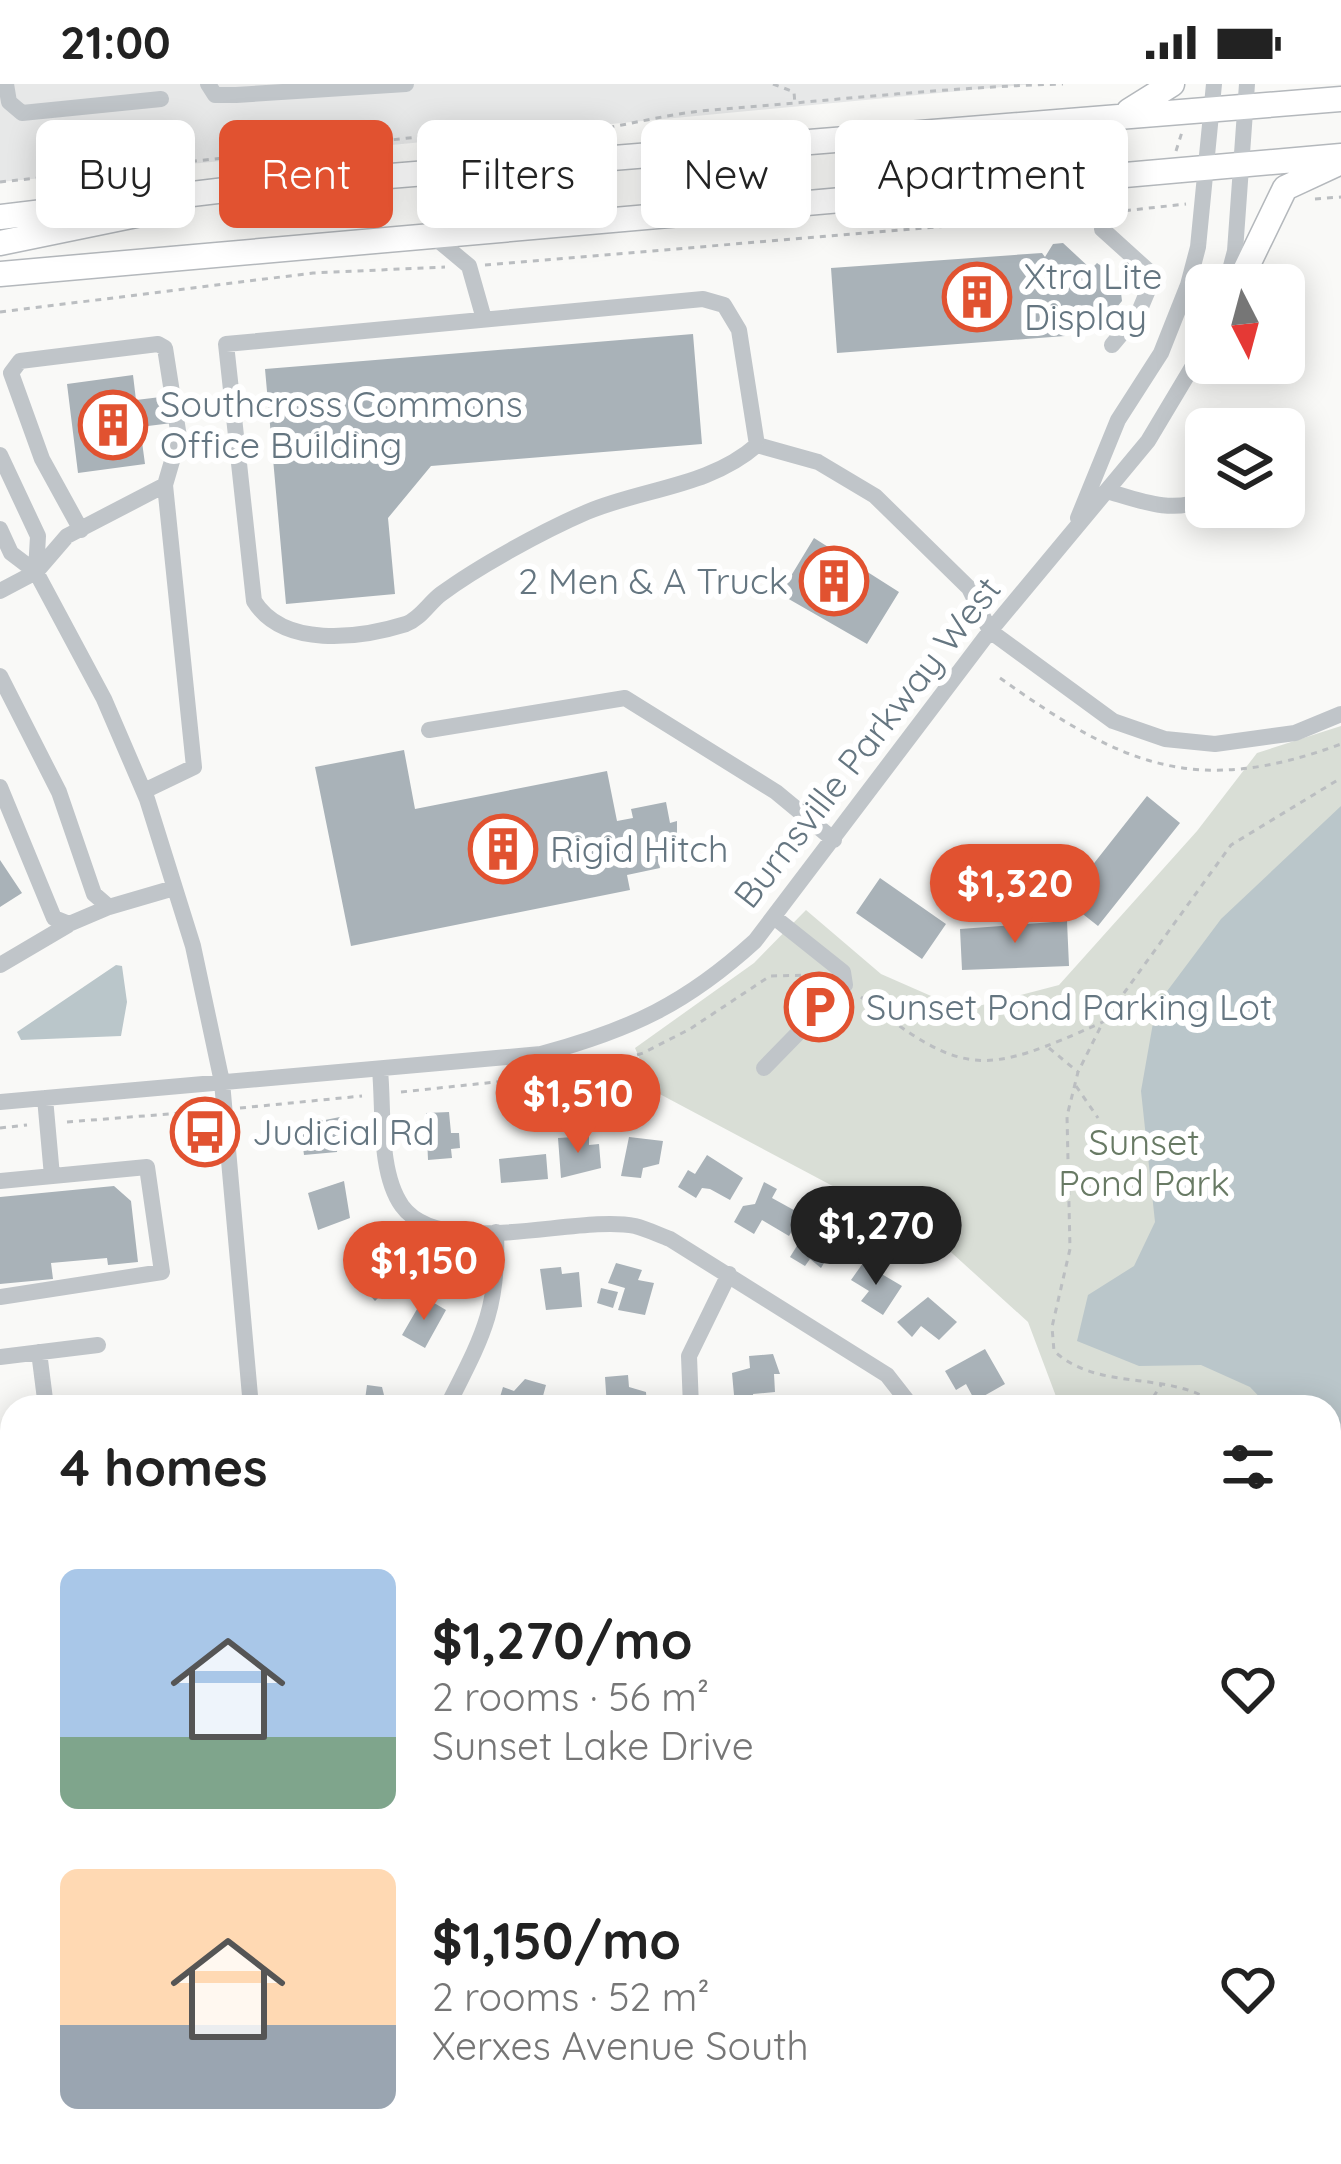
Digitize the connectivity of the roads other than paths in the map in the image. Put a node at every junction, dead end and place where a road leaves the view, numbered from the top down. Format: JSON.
{"nodes":[{"id":1,"x":6,"y":84,"type":"edge"},
{"id":2,"x":208,"y":84,"type":"edge"},
{"id":3,"x":406,"y":84,"type":"edge"},
{"id":4,"x":1172,"y":84,"type":"edge"},
{"id":5,"x":1246,"y":96,"type":"edge"},
{"id":6,"x":161,"y":99,"type":"dead end"},
{"id":7,"x":1341,"y":100,"type":"edge"},
{"id":8,"x":1205,"y":102,"type":"edge"},
{"id":9,"x":1116,"y":118,"type":"junction"},
{"id":10,"x":1341,"y":159,"type":"edge"},
{"id":11,"x":1238,"y":164,"type":"junction"},
{"id":12,"x":1206,"y":166,"type":"junction"},
{"id":13,"x":393,"y":176,"type":"edge"},
{"id":14,"x":219,"y":191,"type":"edge"},
{"id":15,"x":219,"y":193,"type":"edge"},
{"id":16,"x":0,"y":217,"type":"edge"},
{"id":17,"x":1102,"y":228,"type":"edge"},
{"id":18,"x":432,"y":235,"type":"junction"},
{"id":19,"x":0,"y":243,"type":"edge"},
{"id":20,"x":1231,"y":264,"type":"edge"},
{"id":21,"x":1248,"y":264,"type":"edge"},
{"id":22,"x":0,"y":274,"type":"edge"},
{"id":23,"x":484,"y":319,"type":"junction"},
{"id":24,"x":1112,"y":345,"type":"dead end"},
{"id":25,"x":1185,"y":382,"type":"edge"},
{"id":26,"x":758,"y":445,"type":"junction"},
{"id":27,"x":0,"y":455,"type":"edge"},
{"id":28,"x":165,"y":485,"type":"junction"},
{"id":29,"x":1107,"y":491,"type":"junction"},
{"id":30,"x":1185,"y":506,"type":"edge"},
{"id":31,"x":0,"y":529,"type":"edge"},
{"id":32,"x":80,"y":530,"type":"junction"},
{"id":33,"x":1071,"y":535,"type":"junction"},
{"id":34,"x":36,"y":572,"type":"junction"},
{"id":35,"x":0,"y":591,"type":"edge"},
{"id":36,"x":990,"y":631,"type":"junction"},
{"id":37,"x":0,"y":676,"type":"edge"},
{"id":38,"x":1341,"y":714,"type":"edge"},
{"id":39,"x":429,"y":730,"type":"dead end"},
{"id":40,"x":0,"y":787,"type":"edge"},
{"id":41,"x":144,"y":790,"type":"junction"},
{"id":42,"x":834,"y":840,"type":"junction"},
{"id":43,"x":174,"y":887,"type":"junction"},
{"id":44,"x":109,"y":907,"type":"junction"},
{"id":45,"x":774,"y":917,"type":"junction"},
{"id":46,"x":69,"y":924,"type":"junction"},
{"id":47,"x":0,"y":965,"type":"edge"},
{"id":48,"x":764,"y":1068,"type":"dead end"},
{"id":49,"x":380,"y":1070,"type":"junction"},
{"id":50,"x":222,"y":1082,"type":"junction"},
{"id":51,"x":45,"y":1098,"type":"junction"},
{"id":52,"x":0,"y":1102,"type":"edge"},
{"id":53,"x":52,"y":1176,"type":"junction"},
{"id":54,"x":0,"y":1181,"type":"edge"},
{"id":55,"x":496,"y":1232,"type":"junction"},
{"id":56,"x":729,"y":1274,"type":"junction"},
{"id":57,"x":0,"y":1297,"type":"edge"},
{"id":58,"x":98,"y":1345,"type":"dead end"},
{"id":59,"x":39,"y":1352,"type":"junction"},
{"id":60,"x":0,"y":1357,"type":"edge"},
{"id":61,"x":44,"y":1395,"type":"edge"},
{"id":62,"x":250,"y":1395,"type":"edge"},
{"id":63,"x":453,"y":1395,"type":"edge"},
{"id":64,"x":691,"y":1395,"type":"edge"},
{"id":65,"x":902,"y":1395,"type":"edge"}],
"edges":[{"from":1,"to":6,"type":"street"},
{"from":2,"to":3,"type":"street"},
{"from":4,"to":9,"type":"highway"},
{"from":5,"to":7,"type":"highway"},
{"from":5,"to":8,"type":"highway"},
{"from":5,"to":11,"type":"street"},
{"from":8,"to":9,"type":"highway"},
{"from":8,"to":12,"type":"street","name":"Burnsville Parkway West"},
{"from":9,"to":13,"type":"highway"},
{"from":10,"to":11,"type":"highway"},
{"from":10,"to":21,"type":"highway"},
{"from":11,"to":12,"type":"highway"},
{"from":11,"to":20,"type":"street"},
{"from":12,"to":18,"type":"highway"},
{"from":12,"to":33,"type":"street","name":"Burnsville Parkway West"},
{"from":14,"to":16,"type":"highway"},
{"from":15,"to":19,"type":"highway"},
{"from":17,"to":24,"type":"street"},
{"from":18,"to":22,"type":"highway"},
{"from":18,"to":23,"type":"street"},
{"from":23,"to":26,"type":"street"},
{"from":23,"to":26,"type":"street"},
{"from":25,"to":29,"type":"street","name":"Burnsville Parkway West"},
{"from":26,"to":36,"type":"street"},
{"from":27,"to":34,"type":"street"},
{"from":28,"to":32,"type":"street"},
{"from":28,"to":32,"type":"street"},
{"from":28,"to":41,"type":"street"},
{"from":29,"to":30,"type":"street"},
{"from":29,"to":33,"type":"street","name":"Burnsville Parkway West"},
{"from":31,"to":34,"type":"street"},
{"from":32,"to":34,"type":"street"},
{"from":33,"to":36,"type":"street","name":"Burnsville Parkway West"},
{"from":34,"to":35,"type":"street"},
{"from":34,"to":41,"type":"street"},
{"from":36,"to":38,"type":"street"},
{"from":36,"to":42,"type":"street","name":"Burnsville Parkway West"},
{"from":37,"to":44,"type":"street"},
{"from":39,"to":42,"type":"street"},
{"from":40,"to":46,"type":"street"},
{"from":41,"to":43,"type":"street"},
{"from":42,"to":45,"type":"street","name":"Burnsville Parkway West"},
{"from":43,"to":44,"type":"street"},
{"from":43,"to":50,"type":"street"},
{"from":44,"to":46,"type":"street"},
{"from":45,"to":48,"type":"street"},
{"from":45,"to":49,"type":"street","name":"Burnsville Parkway West"},
{"from":46,"to":47,"type":"street"},
{"from":49,"to":50,"type":"street","name":"Burnsville Parkway West"},
{"from":49,"to":55,"type":"street"},
{"from":50,"to":51,"type":"street","name":"Burnsville Parkway West"},
{"from":50,"to":62,"type":"street"},
{"from":51,"to":52,"type":"street","name":"Burnsville Parkway West"},
{"from":51,"to":53,"type":"street"},
{"from":53,"to":54,"type":"street"},
{"from":53,"to":57,"type":"street"},
{"from":55,"to":56,"type":"street"},
{"from":55,"to":63,"type":"street"},
{"from":56,"to":64,"type":"street"},
{"from":56,"to":65,"type":"street"},
{"from":58,"to":59,"type":"street"},
{"from":59,"to":60,"type":"street"},
{"from":59,"to":61,"type":"street"}]}
